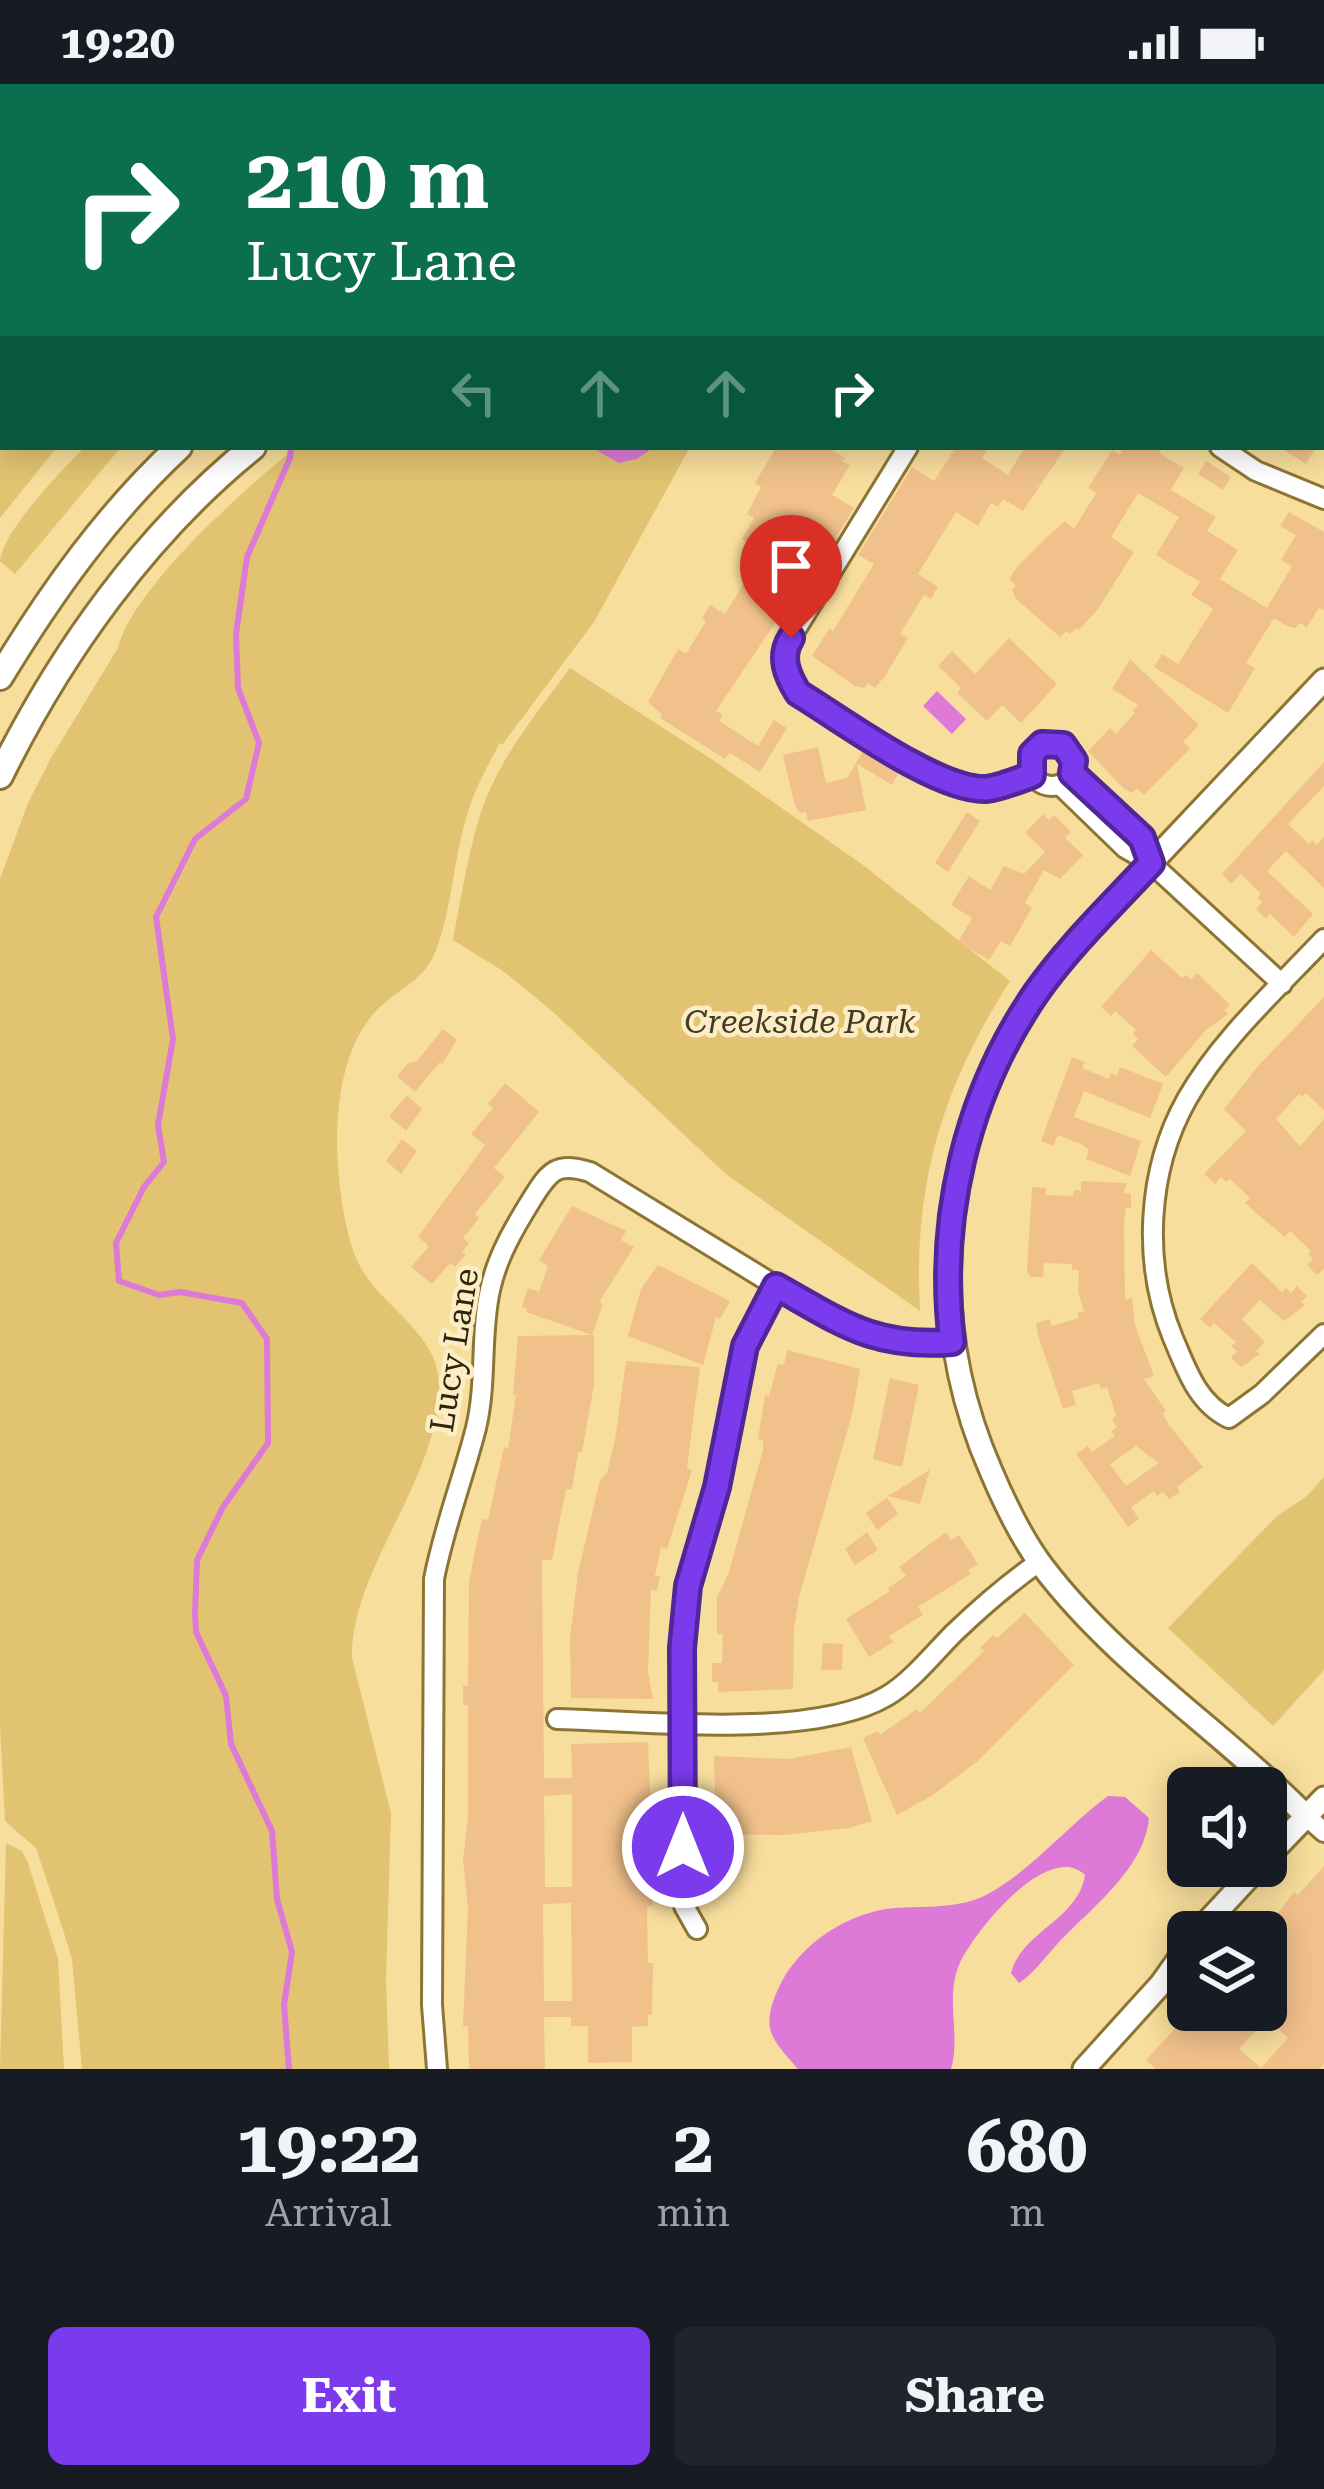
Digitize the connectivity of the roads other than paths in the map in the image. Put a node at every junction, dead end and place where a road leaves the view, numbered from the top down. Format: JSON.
{"nodes":[{"id":1,"x":176,"y":450,"type":"edge"},
{"id":2,"x":250,"y":450,"type":"edge"},
{"id":3,"x":906,"y":450,"type":"edge"},
{"id":4,"x":1224,"y":450,"type":"edge"},
{"id":5,"x":1324,"y":499,"type":"edge"},
{"id":6,"x":0,"y":677,"type":"edge"},
{"id":7,"x":1324,"y":680,"type":"edge"},
{"id":8,"x":1032,"y":775,"type":"junction"},
{"id":9,"x":0,"y":776,"type":"edge"},
{"id":10,"x":1066,"y":779,"type":"junction"},
{"id":11,"x":1151,"y":863,"type":"junction"},
{"id":12,"x":1324,"y":939,"type":"edge"},
{"id":13,"x":1282,"y":984,"type":"junction"},
{"id":14,"x":776,"y":1286,"type":"junction"},
{"id":15,"x":1324,"y":1334,"type":"edge"},
{"id":16,"x":952,"y":1342,"type":"junction"},
{"id":17,"x":1040,"y":1562,"type":"junction"},
{"id":18,"x":557,"y":1719,"type":"dead end"},
{"id":19,"x":684,"y":1722,"type":"junction"},
{"id":20,"x":1324,"y":1798,"type":"edge"},
{"id":21,"x":1315,"y":1824,"type":"edge"},
{"id":22,"x":1287,"y":1843,"type":"edge"},
{"id":23,"x":1240,"y":1887,"type":"edge"},
{"id":24,"x":1217,"y":1911,"type":"edge"},
{"id":25,"x":697,"y":1929,"type":"dead end"},
{"id":26,"x":1167,"y":1976,"type":"edge"},
{"id":27,"x":436,"y":2069,"type":"edge"},
{"id":28,"x":1084,"y":2069,"type":"edge"}],
"edges":[{"from":1,"to":6,"type":"main road"},
{"from":2,"to":9,"type":"main road"},
{"from":3,"to":8,"type":"street"},
{"from":4,"to":5,"type":"street"},
{"from":7,"to":11,"type":"street"},
{"from":8,"to":10,"type":"street"},
{"from":8,"to":10,"type":"street"},
{"from":10,"to":11,"type":"street"},
{"from":11,"to":13,"type":"street"},
{"from":11,"to":16,"type":"street"},
{"from":12,"to":13,"type":"street"},
{"from":13,"to":15,"type":"street"},
{"from":14,"to":16,"type":"street","name":"Lucy Lane"},
{"from":14,"to":19,"type":"street"},
{"from":14,"to":27,"type":"street","name":"Lucy Lane"},
{"from":16,"to":17,"type":"street"},
{"from":17,"to":19,"type":"street"},
{"from":17,"to":21,"type":"street"},
{"from":18,"to":19,"type":"street"},
{"from":19,"to":25,"type":"street"},
{"from":20,"to":21,"type":"street"},
{"from":21,"to":22,"type":"street"},
{"from":23,"to":24,"type":"street"},
{"from":26,"to":28,"type":"street"}]}
